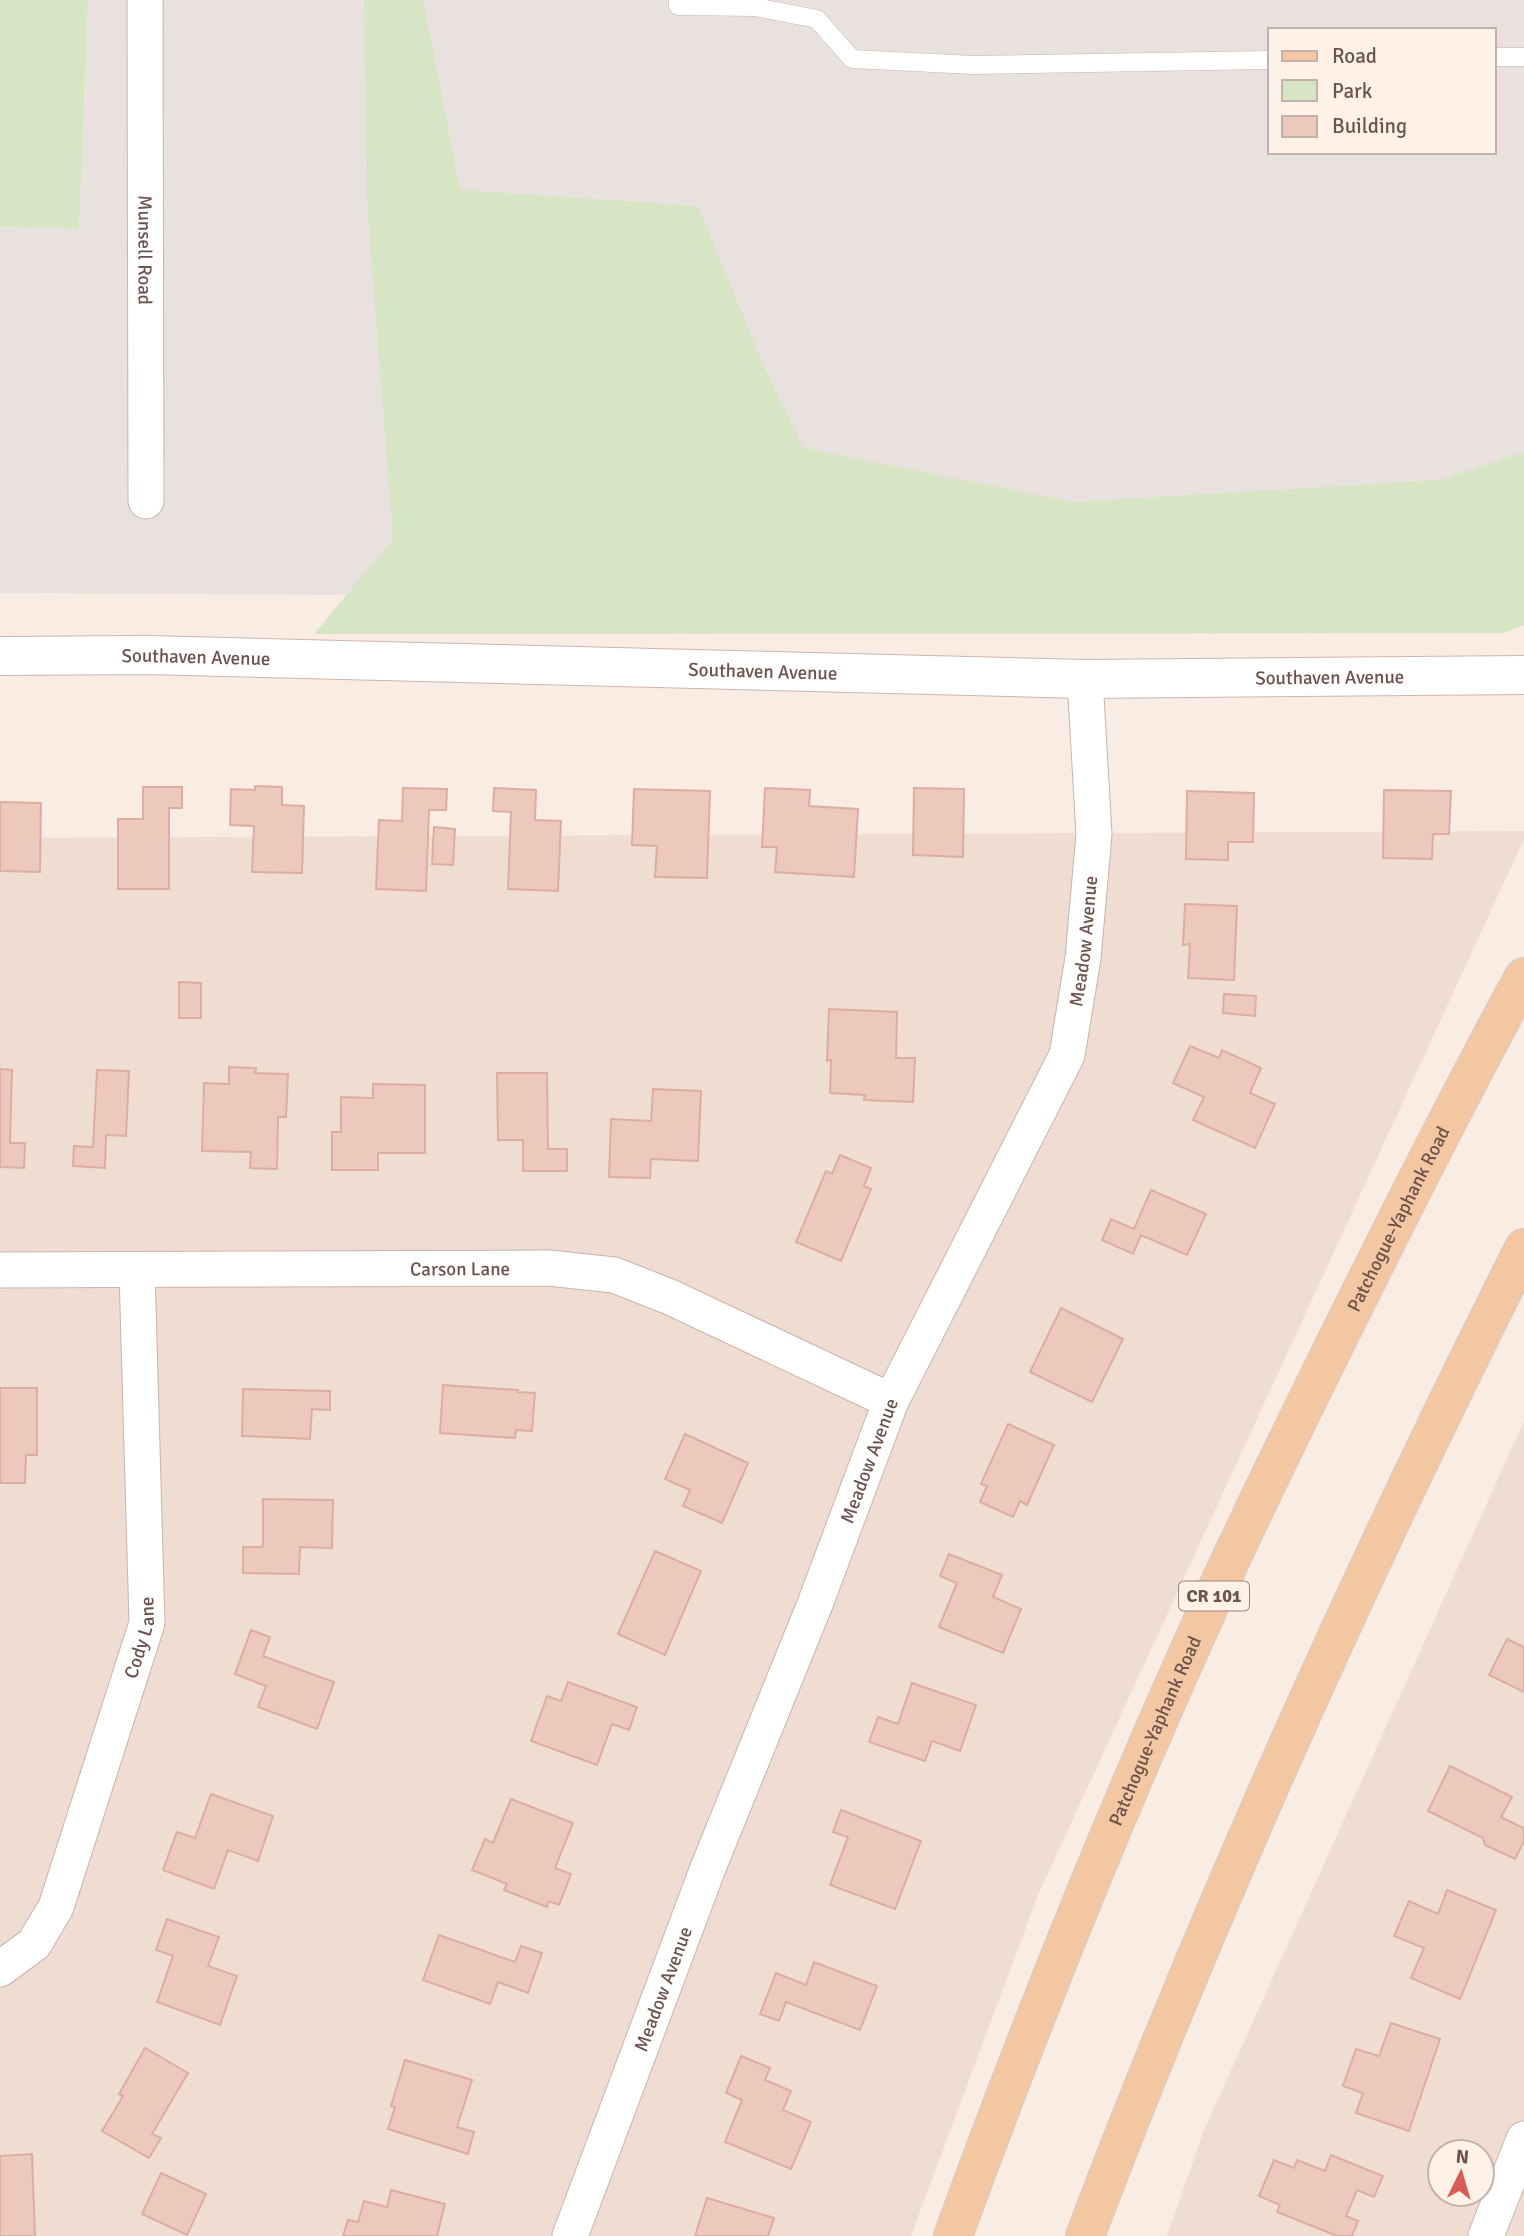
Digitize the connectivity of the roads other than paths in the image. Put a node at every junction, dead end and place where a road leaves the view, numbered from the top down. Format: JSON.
{"nodes":[{"id":1,"x":145,"y":0,"type":"edge"},
{"id":2,"x":678,"y":0,"type":"edge"},
{"id":3,"x":1496,"y":57,"type":"edge"},
{"id":4,"x":1524,"y":57,"type":"edge"},
{"id":5,"x":1268,"y":60,"type":"edge"},
{"id":6,"x":146,"y":501,"type":"dead end"},
{"id":7,"x":0,"y":656,"type":"edge"},
{"id":8,"x":1524,"y":676,"type":"edge"},
{"id":9,"x":1085,"y":679,"type":"junction"},
{"id":10,"x":1524,"y":977,"type":"edge"},
{"id":11,"x":1524,"y":1248,"type":"edge"},
{"id":12,"x":0,"y":1270,"type":"edge"},
{"id":13,"x":137,"y":1271,"type":"junction"},
{"id":14,"x":891,"y":1401,"type":"junction"},
{"id":15,"x":0,"y":1969,"type":"edge"},
{"id":16,"x":1524,"y":2139,"type":"edge"},
{"id":17,"x":569,"y":2236,"type":"edge"},
{"id":18,"x":953,"y":2236,"type":"edge"},
{"id":19,"x":1085,"y":2236,"type":"edge"},
{"id":20,"x":1486,"y":2236,"type":"edge"}],
"edges":[{"from":1,"to":6,"type":"street","name":"Munsell Road"},
{"from":2,"to":5,"type":"lane"},
{"from":3,"to":4,"type":"lane"},
{"from":7,"to":9,"type":"street","name":"Southaven Avenue"},
{"from":8,"to":9,"type":"street","name":"Southaven Avenue"},
{"from":9,"to":14,"type":"street","name":"Meadow Avenue"},
{"from":10,"to":18,"type":"main road","name":"Patchogue-Yaphank Road","number":"CR 101"},
{"from":11,"to":19,"type":"main road"},
{"from":12,"to":13,"type":"street","name":"Carson Lane"},
{"from":13,"to":14,"type":"street","name":"Carson Lane"},
{"from":13,"to":15,"type":"street","name":"Cody Lane"},
{"from":14,"to":17,"type":"street","name":"Meadow Avenue"},
{"from":16,"to":20,"type":"street"}]}
